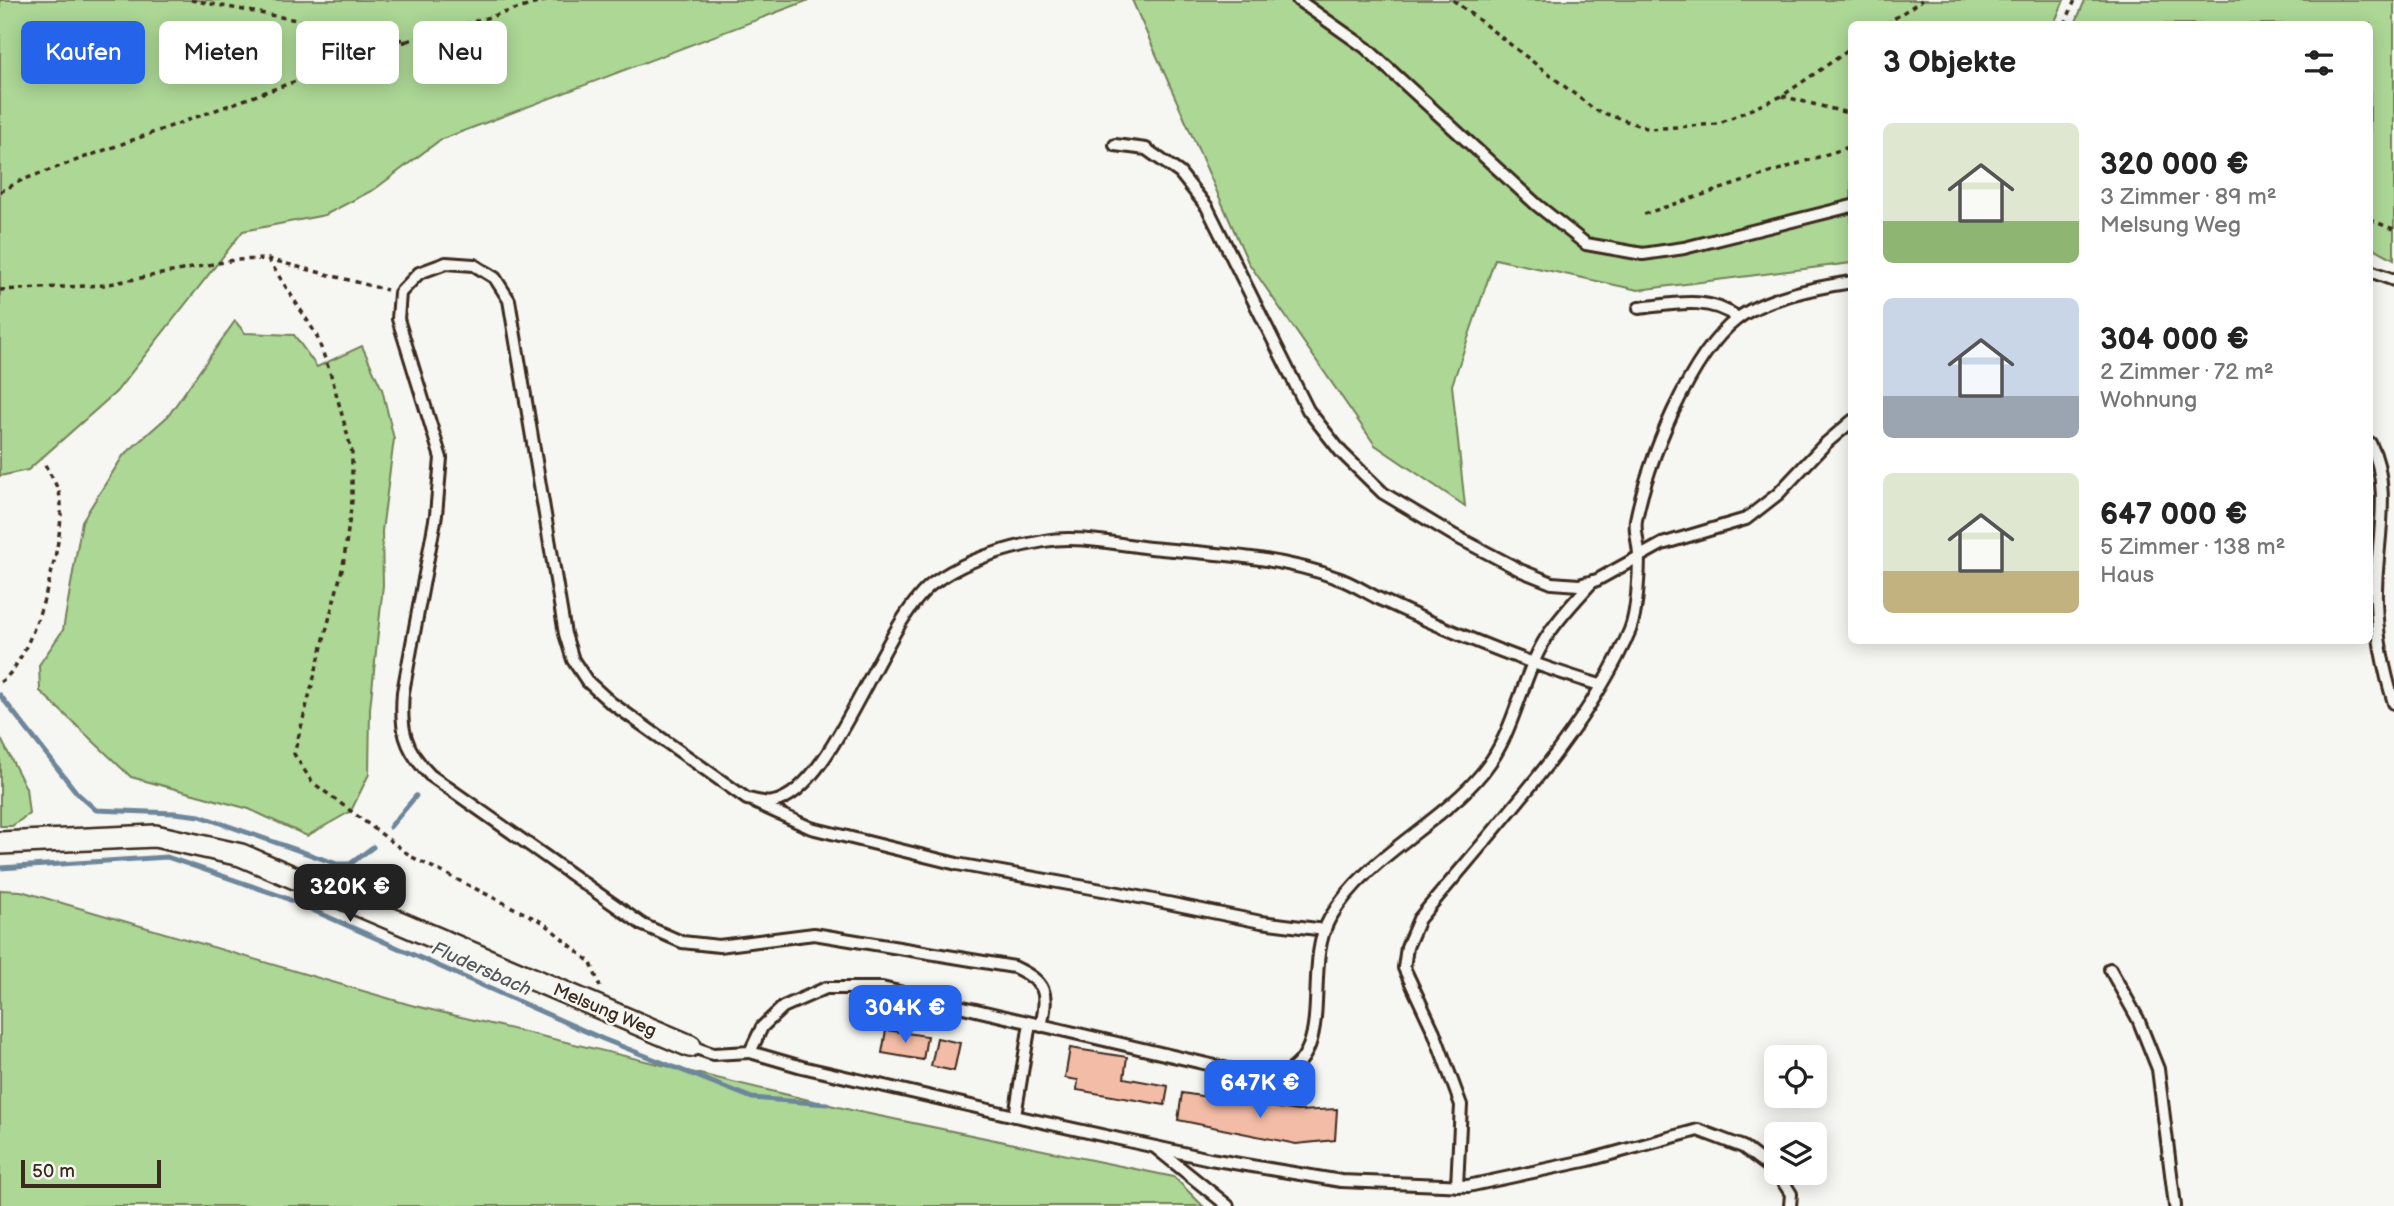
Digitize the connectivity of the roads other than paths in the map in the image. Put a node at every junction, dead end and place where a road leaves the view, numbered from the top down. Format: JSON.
{"nodes":[{"id":1,"x":1298,"y":0,"type":"edge"},
{"id":2,"x":1115,"y":145,"type":"dead end"},
{"id":3,"x":1848,"y":207,"type":"edge"},
{"id":4,"x":2373,"y":272,"type":"edge"},
{"id":5,"x":2394,"y":281,"type":"edge"},
{"id":6,"x":1848,"y":283,"type":"edge"},
{"id":7,"x":387,"y":290,"type":"road end"},
{"id":8,"x":400,"y":293,"type":"junction"},
{"id":9,"x":1639,"y":308,"type":"dead end"},
{"id":10,"x":1738,"y":318,"type":"junction"},
{"id":11,"x":1848,"y":424,"type":"edge"},
{"id":12,"x":2373,"y":448,"type":"edge"},
{"id":13,"x":1639,"y":556,"type":"junction"},
{"id":14,"x":1593,"y":581,"type":"junction"},
{"id":15,"x":1533,"y":665,"type":"junction"},
{"id":16,"x":1600,"y":685,"type":"junction"},
{"id":17,"x":2394,"y":703,"type":"edge"},
{"id":18,"x":747,"y":799,"type":"junction"},
{"id":19,"x":0,"y":843,"type":"edge"},
{"id":20,"x":1325,"y":930,"type":"junction"},
{"id":21,"x":2110,"y":969,"type":"dead end"},
{"id":22,"x":1035,"y":1024,"type":"junction"},
{"id":23,"x":690,"y":1046,"type":"joint"},
{"id":24,"x":750,"y":1052,"type":"junction"},
{"id":25,"x":1015,"y":1116,"type":"junction"},
{"id":26,"x":1153,"y":1146,"type":"junction"},
{"id":27,"x":1764,"y":1162,"type":"edge"},
{"id":28,"x":1785,"y":1185,"type":"edge"},
{"id":29,"x":1457,"y":1186,"type":"junction"},
{"id":30,"x":1228,"y":1206,"type":"edge"},
{"id":31,"x":1790,"y":1206,"type":"edge"},
{"id":32,"x":2175,"y":1206,"type":"edge"}],
"edges":[{"from":1,"to":3,"type":"lane"},
{"from":2,"to":14,"type":"lane"},
{"from":4,"to":5,"type":"lane"},
{"from":6,"to":10,"type":"lane"},
{"from":7,"to":8,"type":"lane"},
{"from":8,"to":18,"type":"lane"},
{"from":8,"to":22,"type":"lane"},
{"from":9,"to":10,"type":"lane"},
{"from":10,"to":13,"type":"lane"},
{"from":11,"to":13,"type":"lane"},
{"from":12,"to":17,"type":"lane"},
{"from":13,"to":14,"type":"lane"},
{"from":13,"to":16,"type":"lane"},
{"from":14,"to":15,"type":"lane"},
{"from":15,"to":16,"type":"lane"},
{"from":15,"to":18,"type":"lane"},
{"from":15,"to":20,"type":"lane"},
{"from":16,"to":29,"type":"lane"},
{"from":18,"to":20,"type":"lane"},
{"from":19,"to":23,"type":"street","name":"Melsung Weg"},
{"from":20,"to":22,"type":"lane"},
{"from":21,"to":32,"type":"lane"},
{"from":22,"to":24,"type":"lane"},
{"from":22,"to":25,"type":"lane"},
{"from":23,"to":24,"type":"lane"},
{"from":24,"to":25,"type":"lane"},
{"from":25,"to":26,"type":"lane"},
{"from":26,"to":29,"type":"lane"},
{"from":26,"to":30,"type":"lane"},
{"from":27,"to":29,"type":"lane"},
{"from":28,"to":31,"type":"lane"}]}
